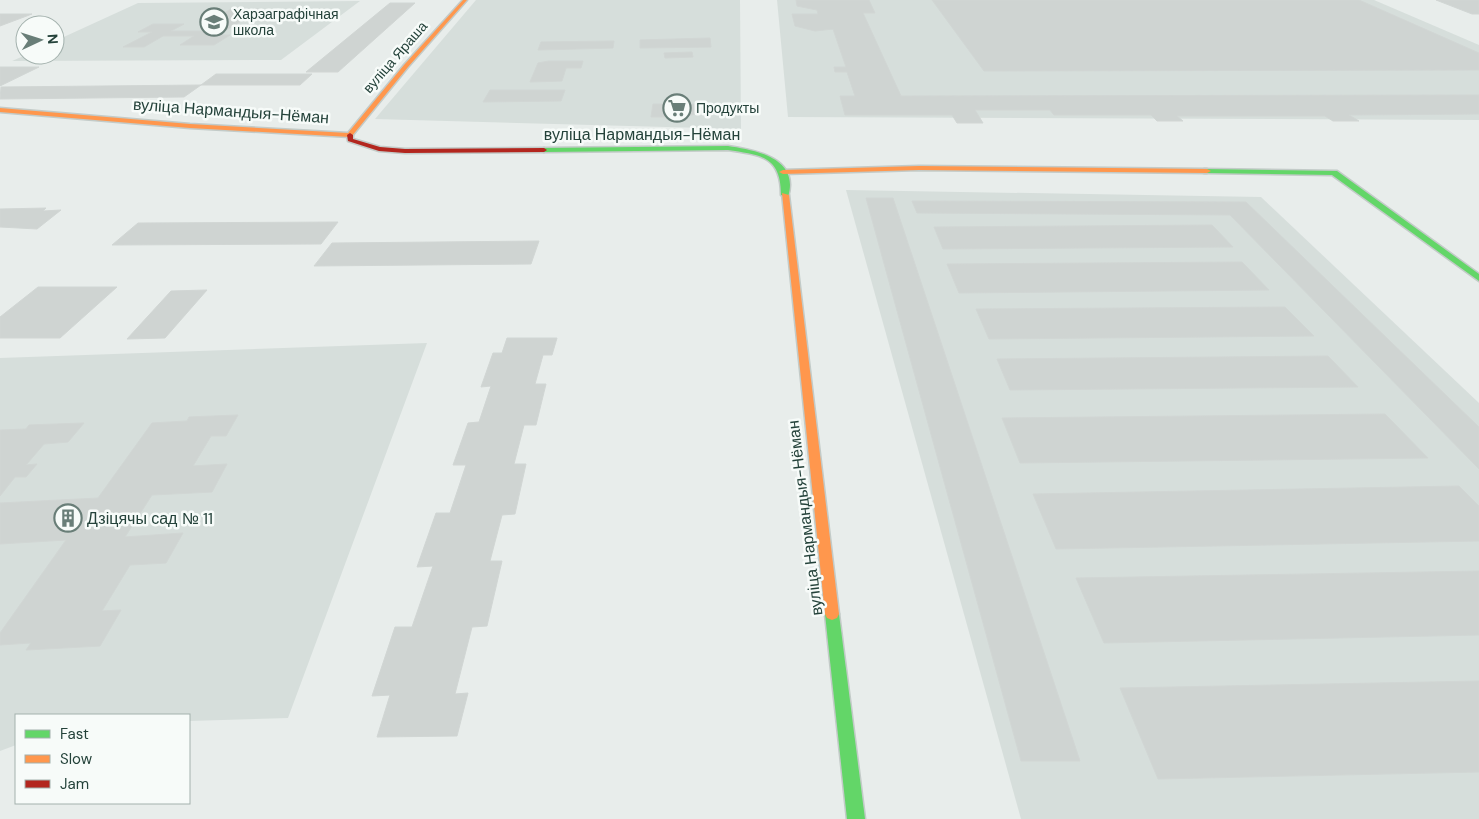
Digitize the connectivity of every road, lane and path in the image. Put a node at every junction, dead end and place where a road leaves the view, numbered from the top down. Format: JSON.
{"nodes":[{"id":1,"x":465,"y":0,"type":"edge"},
{"id":2,"x":0,"y":110,"type":"edge"},
{"id":3,"x":350,"y":135,"type":"junction"},
{"id":4,"x":783,"y":172,"type":"junction"},
{"id":5,"x":1479,"y":278,"type":"edge"},
{"id":6,"x":856,"y":819,"type":"edge"}],
"edges":[{"from":1,"to":3,"type":"street","name":"вуліца Яраша"},
{"from":2,"to":3,"type":"street","name":"вуліца Нармандыя-Нёман"},
{"from":3,"to":4,"type":"street","name":"вуліца Нармандыя-Нёман"},
{"from":4,"to":5,"type":"street"},
{"from":4,"to":6,"type":"street","name":"вуліца Нармандыя-Нёман"}]}
